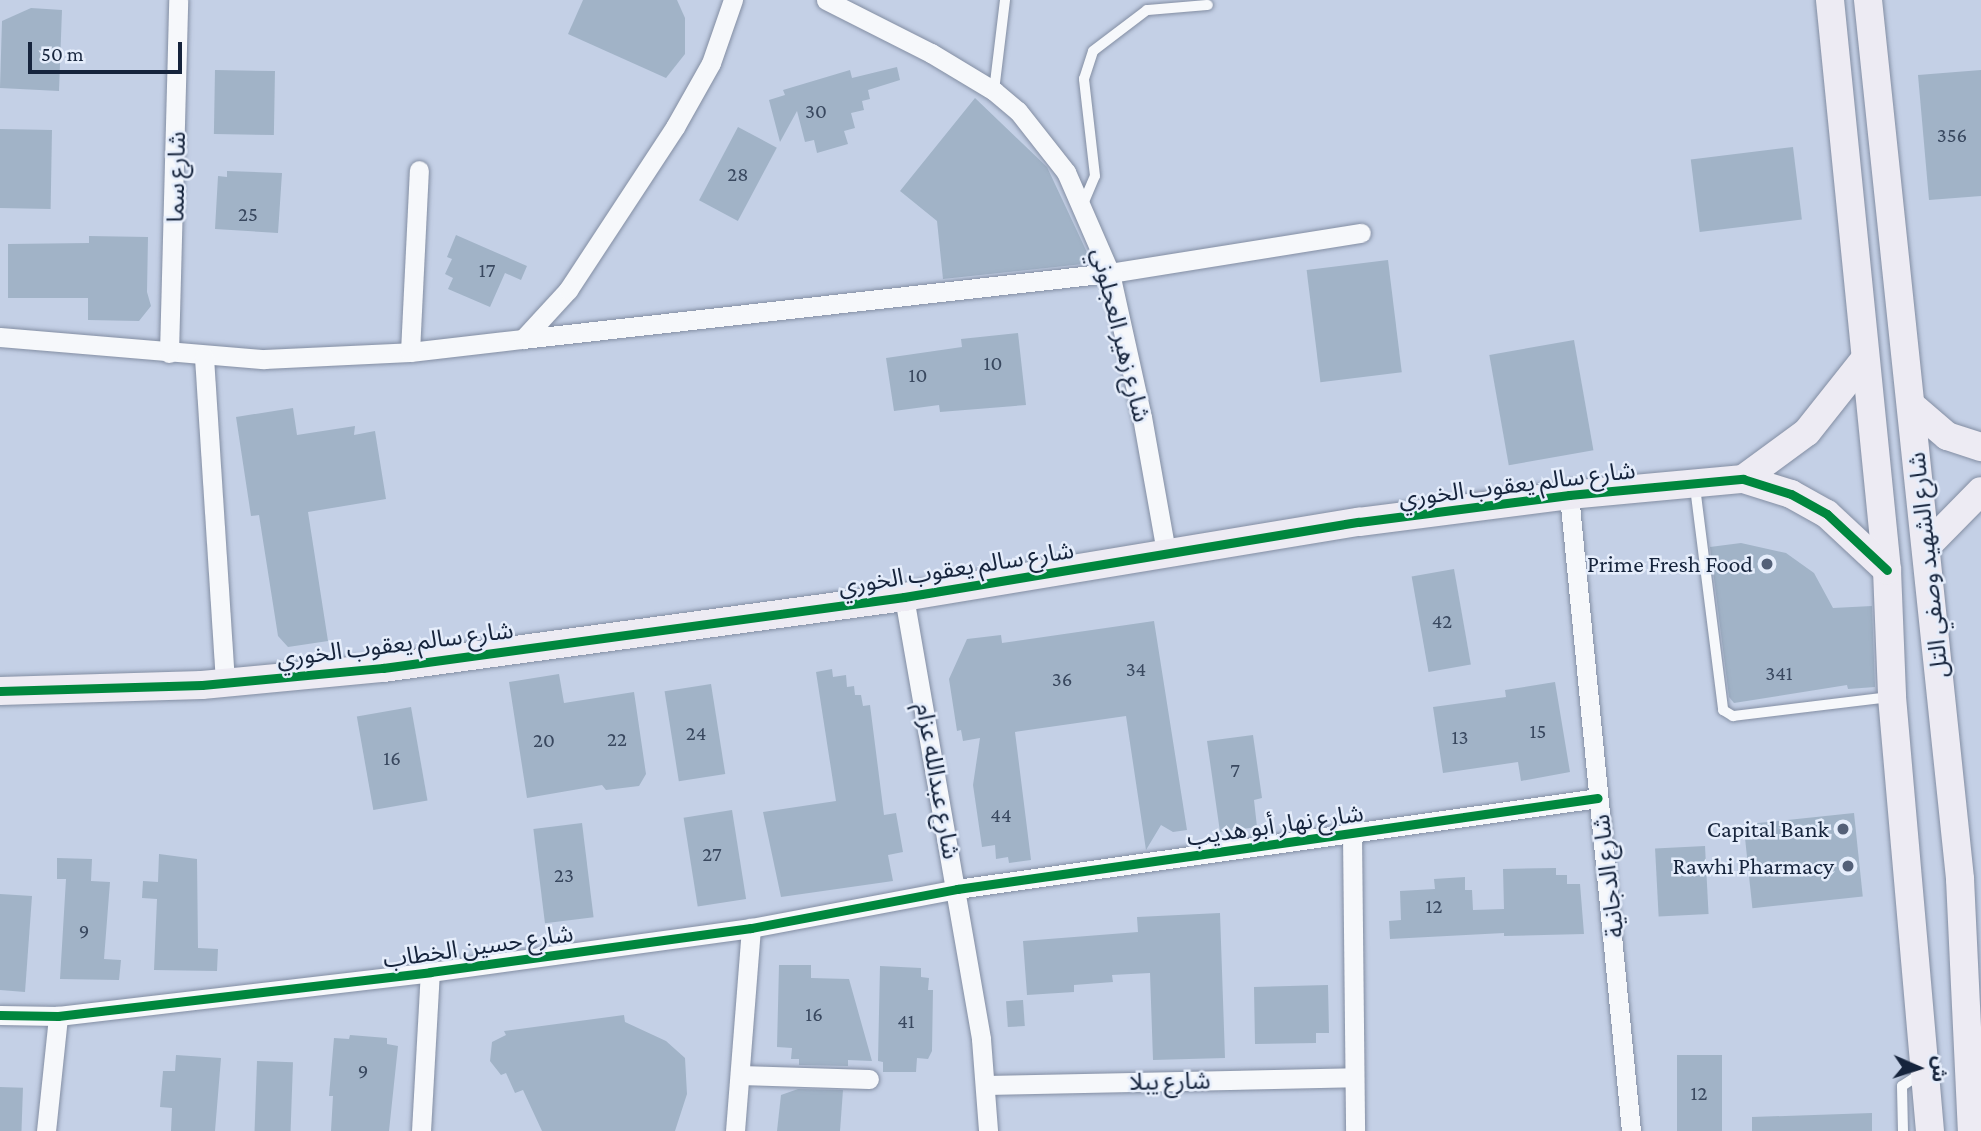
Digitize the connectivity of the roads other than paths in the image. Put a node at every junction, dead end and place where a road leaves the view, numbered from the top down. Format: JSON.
{"nodes":[{"id":1,"x":178,"y":0,"type":"edge"},
{"id":2,"x":733,"y":0,"type":"edge"},
{"id":3,"x":825,"y":0,"type":"edge"},
{"id":4,"x":1005,"y":0,"type":"edge"},
{"id":5,"x":1830,"y":0,"type":"edge"},
{"id":6,"x":1868,"y":0,"type":"edge"},
{"id":7,"x":1208,"y":5,"type":"dead end"},
{"id":8,"x":994,"y":91,"type":"junction"},
{"id":9,"x":419,"y":170,"type":"dead end"},
{"id":10,"x":1083,"y":204,"type":"junction"},
{"id":11,"x":1361,"y":233,"type":"dead end"},
{"id":12,"x":1110,"y":273,"type":"junction"},
{"id":13,"x":0,"y":337,"type":"edge"},
{"id":14,"x":523,"y":339,"type":"junction"},
{"id":15,"x":411,"y":352,"type":"junction"},
{"id":16,"x":169,"y":353,"type":"junction"},
{"id":17,"x":204,"y":357,"type":"junction"},
{"id":18,"x":1864,"y":360,"type":"junction"},
{"id":19,"x":1912,"y":407,"type":"junction"},
{"id":20,"x":1981,"y":447,"type":"edge"},
{"id":21,"x":1743,"y":479,"type":"junction"},
{"id":22,"x":1695,"y":483,"type":"junction"},
{"id":23,"x":1981,"y":491,"type":"edge"},
{"id":24,"x":1569,"y":495,"type":"junction"},
{"id":25,"x":1926,"y":547,"type":"junction"},
{"id":26,"x":1166,"y":552,"type":"junction"},
{"id":27,"x":1887,"y":570,"type":"junction"},
{"id":28,"x":904,"y":597,"type":"junction"},
{"id":29,"x":225,"y":683,"type":"junction"},
{"id":30,"x":0,"y":691,"type":"edge"},
{"id":31,"x":1892,"y":697,"type":"junction"},
{"id":32,"x":1598,"y":798,"type":"junction"},
{"id":33,"x":1352,"y":834,"type":"junction"},
{"id":34,"x":957,"y":889,"type":"junction"},
{"id":35,"x":751,"y":928,"type":"junction"},
{"id":36,"x":430,"y":972,"type":"junction"},
{"id":37,"x":0,"y":1015,"type":"edge"},
{"id":38,"x":58,"y":1016,"type":"junction"},
{"id":39,"x":1975,"y":1054,"type":"edge"},
{"id":40,"x":1928,"y":1069,"type":"junction"},
{"id":41,"x":740,"y":1075,"type":"junction"},
{"id":42,"x":1354,"y":1077,"type":"junction"},
{"id":43,"x":869,"y":1079,"type":"dead end"},
{"id":44,"x":986,"y":1085,"type":"junction"},
{"id":45,"x":46,"y":1131,"type":"edge"},
{"id":46,"x":421,"y":1131,"type":"edge"},
{"id":47,"x":735,"y":1131,"type":"edge"},
{"id":48,"x":988,"y":1131,"type":"edge"},
{"id":49,"x":1355,"y":1131,"type":"edge"},
{"id":50,"x":1631,"y":1131,"type":"edge"},
{"id":51,"x":1903,"y":1131,"type":"edge"},
{"id":52,"x":1930,"y":1131,"type":"edge"},
{"id":53,"x":1972,"y":1131,"type":"edge"}],
"edges":[{"from":1,"to":16,"type":"street","name":"شارع سما"},
{"from":2,"to":14,"type":"street"},
{"from":3,"to":8,"type":"street","name":"شارع زهير العجلوني"},
{"from":4,"to":8,"type":"lane"},
{"from":5,"to":18,"type":"main road","name":"شارع الشهيد وصفي التل"},
{"from":6,"to":19,"type":"main road","name":"شارع الشهيد وصفي التل"},
{"from":7,"to":10,"type":"lane"},
{"from":8,"to":10,"type":"street","name":"شارع زهير العجلوني"},
{"from":9,"to":15,"type":"street"},
{"from":10,"to":12,"type":"street","name":"شارع زهير العجلوني"},
{"from":11,"to":12,"type":"street"},
{"from":12,"to":14,"type":"street"},
{"from":12,"to":26,"type":"street","name":"شارع زهير العجلوني"},
{"from":13,"to":16,"type":"street"},
{"from":14,"to":15,"type":"street"},
{"from":15,"to":17,"type":"street"},
{"from":16,"to":17,"type":"street"},
{"from":17,"to":29,"type":"street"},
{"from":18,"to":21,"type":"main road"},
{"from":18,"to":27,"type":"main road","name":"شارع الشهيد وصفي التل"},
{"from":19,"to":20,"type":"main road"},
{"from":19,"to":25,"type":"main road","name":"شارع الشهيد وصفي التل"},
{"from":21,"to":22,"type":"main road","name":"شارع سالم يعقوب الخوري"},
{"from":21,"to":27,"type":"main road","name":"شارع سالم يعقوب الخوري"},
{"from":22,"to":24,"type":"main road","name":"شارع سالم يعقوب الخوري"},
{"from":22,"to":31,"type":"lane"},
{"from":23,"to":25,"type":"main road"},
{"from":24,"to":26,"type":"main road","name":"شارع سالم يعقوب الخوري"},
{"from":24,"to":32,"type":"street","name":"شارع الدجانية"},
{"from":25,"to":39,"type":"main road","name":"شارع الشهيد وصفي التل"},
{"from":26,"to":28,"type":"main road","name":"شارع سالم يعقوب الخوري"},
{"from":27,"to":31,"type":"main road","name":"شارع الشهيد وصفي التل"},
{"from":28,"to":29,"type":"main road","name":"شارع سالم يعقوب الخوري"},
{"from":28,"to":34,"type":"street","name":"شارع عبدالله عزام"},
{"from":29,"to":30,"type":"main road","name":"شارع سالم يعقوب الخوري"},
{"from":31,"to":40,"type":"main road","name":"شارع الشهيد وصفي التل"},
{"from":32,"to":33,"type":"street","name":"شارع نهار أبو هديب"},
{"from":32,"to":50,"type":"street","name":"شارع الدجانية"},
{"from":33,"to":34,"type":"street","name":"شارع نهار أبو هديب"},
{"from":33,"to":42,"type":"street"},
{"from":34,"to":35,"type":"street","name":"شارع حسين الخطاب"},
{"from":34,"to":44,"type":"street","name":"شارع عبدالله عزام"},
{"from":35,"to":36,"type":"street","name":"شارع حسين الخطاب"},
{"from":35,"to":41,"type":"street"},
{"from":36,"to":38,"type":"street","name":"شارع حسين الخطاب"},
{"from":36,"to":46,"type":"street"},
{"from":37,"to":38,"type":"street","name":"شارع حسين الخطاب"},
{"from":38,"to":45,"type":"street"},
{"from":39,"to":53,"type":"main road","name":"شارع الشهيد وصفي التل"},
{"from":40,"to":51,"type":"lane"},
{"from":40,"to":52,"type":"main road","name":"شارع الشهيد وصفي التل"},
{"from":41,"to":43,"type":"street"},
{"from":41,"to":47,"type":"street"},
{"from":42,"to":44,"type":"street","name":"شارع يبلا"},
{"from":42,"to":49,"type":"street"},
{"from":44,"to":48,"type":"street","name":"شارع عبدالله عزام"}]}
